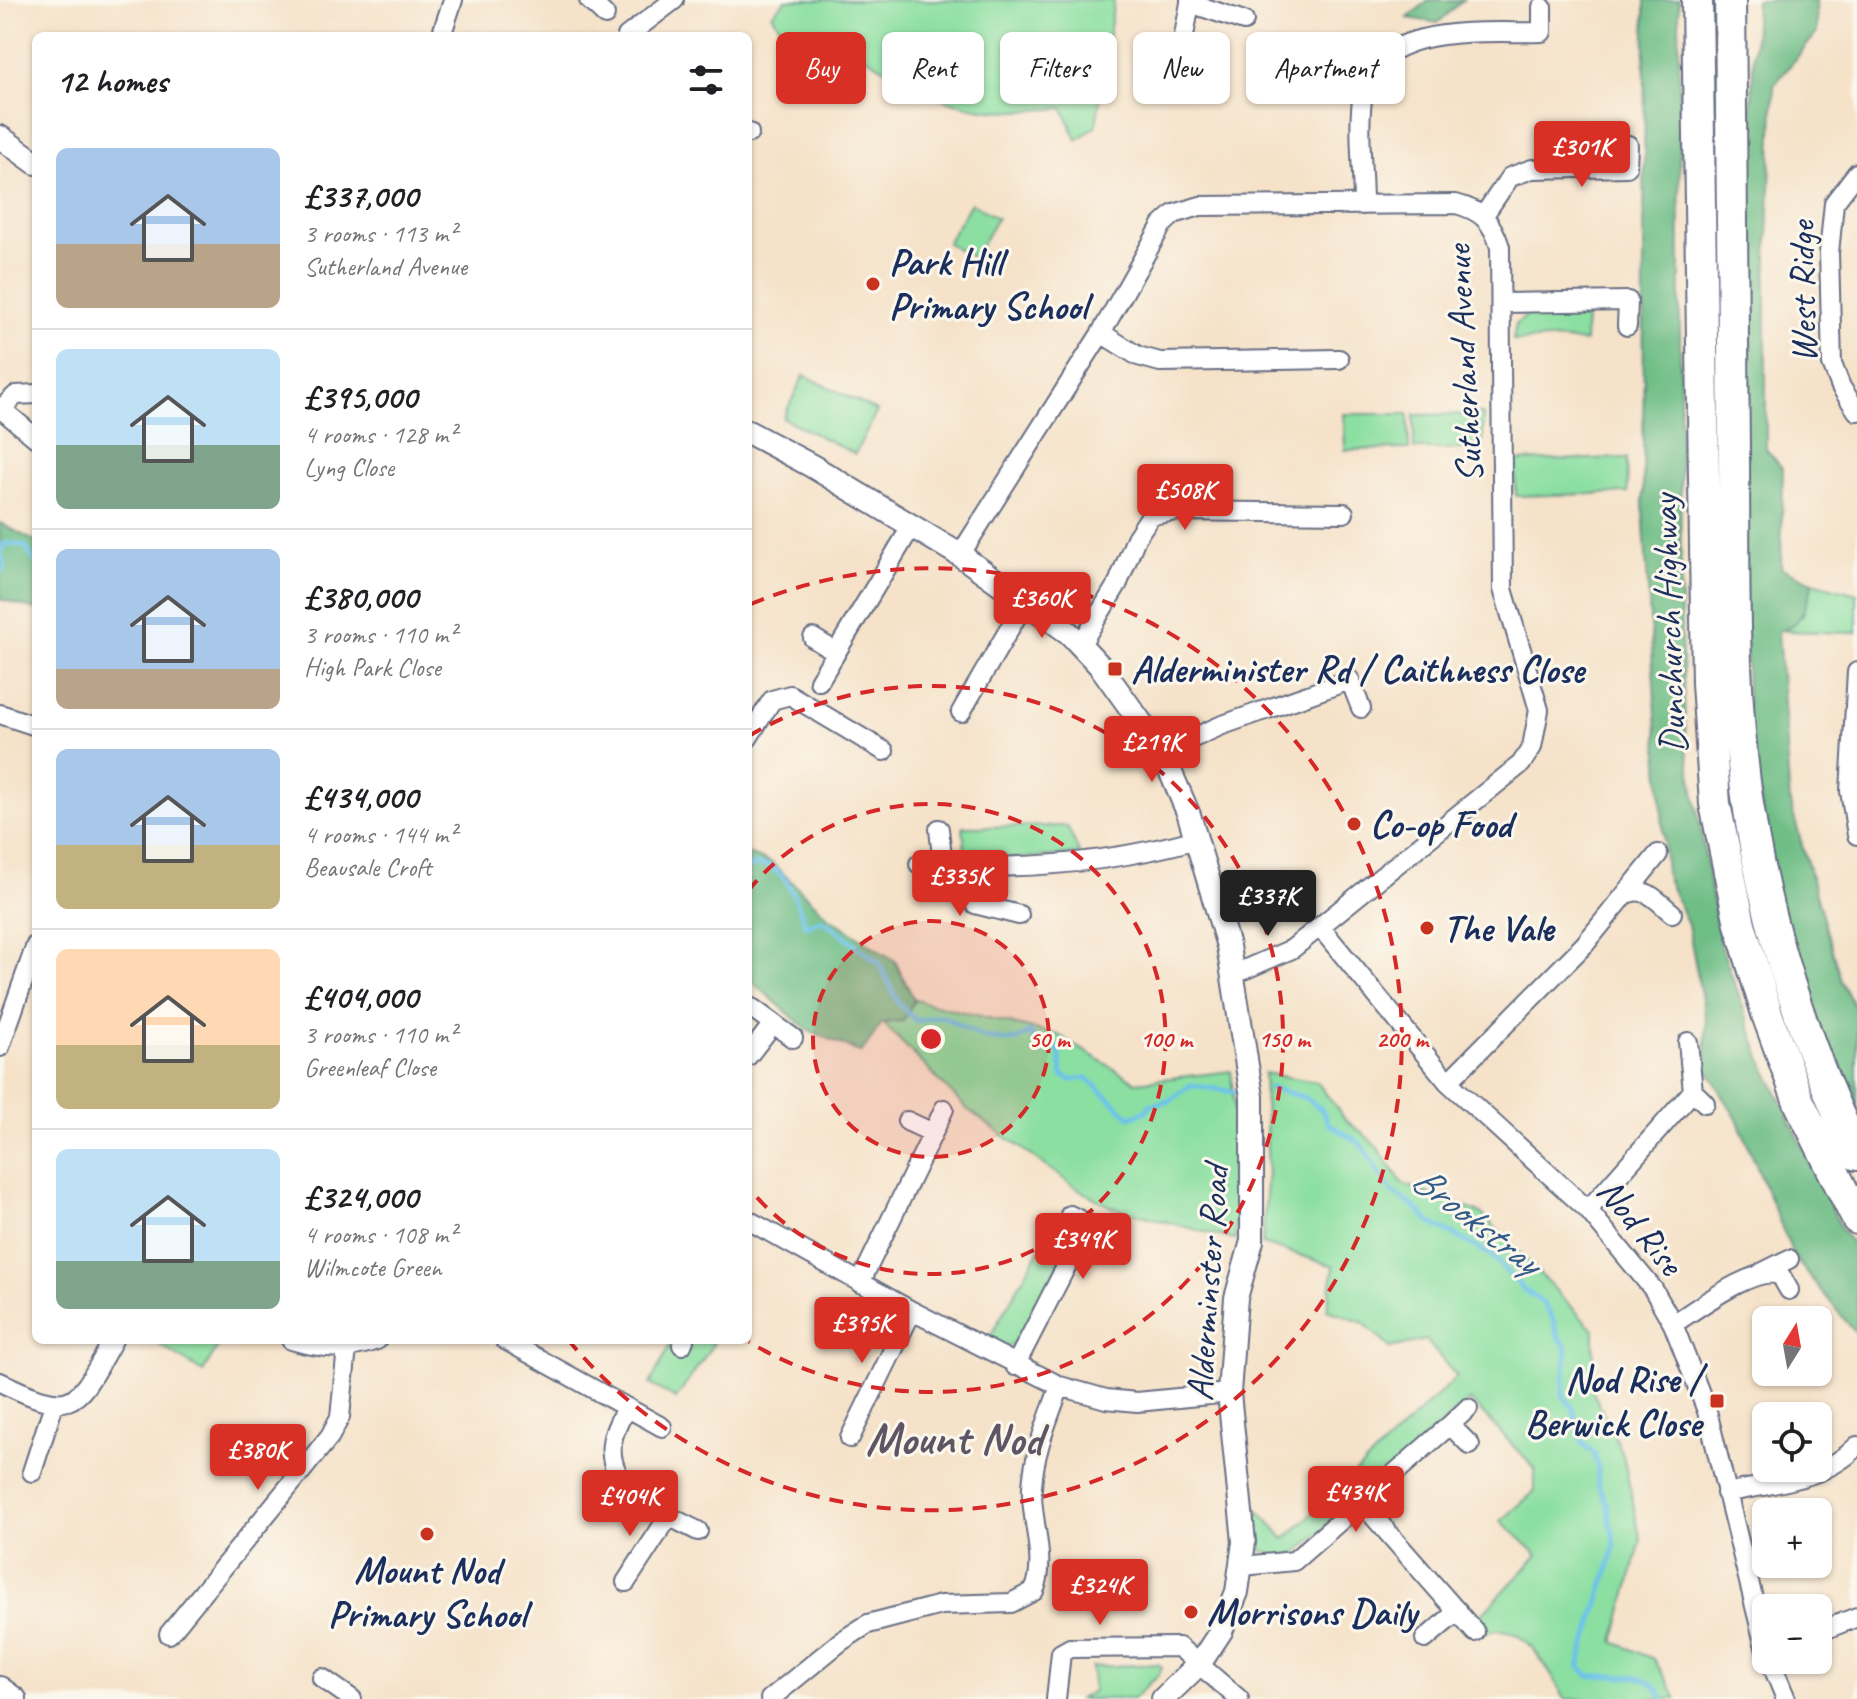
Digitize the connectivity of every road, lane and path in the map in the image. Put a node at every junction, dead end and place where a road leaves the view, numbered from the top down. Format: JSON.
{"nodes":[{"id":1,"x":453,"y":0,"type":"edge"},
{"id":2,"x":589,"y":0,"type":"edge"},
{"id":3,"x":674,"y":0,"type":"edge"},
{"id":4,"x":1697,"y":0,"type":"edge"},
{"id":5,"x":1730,"y":0,"type":"edge"},
{"id":6,"x":1741,"y":0,"type":"edge"},
{"id":7,"x":1190,"y":2,"type":"edge"},
{"id":8,"x":1542,"y":7,"type":"dead end"},
{"id":9,"x":605,"y":15,"type":"dead end"},
{"id":10,"x":1244,"y":21,"type":"dead end"},
{"id":11,"x":442,"y":32,"type":"edge"},
{"id":12,"x":632,"y":32,"type":"edge"},
{"id":13,"x":1185,"y":32,"type":"edge"},
{"id":14,"x":1731,"y":49,"type":"junction"},
{"id":15,"x":0,"y":137,"type":"edge"},
{"id":16,"x":1628,"y":145,"type":"dead end"},
{"id":17,"x":32,"y":160,"type":"edge"},
{"id":18,"x":1857,"y":173,"type":"edge"},
{"id":19,"x":1363,"y":205,"type":"junction"},
{"id":20,"x":1484,"y":215,"type":"junction"},
{"id":21,"x":1501,"y":303,"type":"junction"},
{"id":22,"x":1627,"y":326,"type":"dead end"},
{"id":23,"x":1101,"y":333,"type":"junction"},
{"id":24,"x":1339,"y":359,"type":"dead end"},
{"id":25,"x":32,"y":394,"type":"edge"},
{"id":26,"x":1,"y":408,"type":"edge"},
{"id":27,"x":1857,"y":411,"type":"edge"},
{"id":28,"x":752,"y":434,"type":"edge"},
{"id":29,"x":32,"y":435,"type":"edge"},
{"id":30,"x":1344,"y":513,"type":"dead end"},
{"id":31,"x":911,"y":527,"type":"junction"},
{"id":32,"x":960,"y":555,"type":"junction"},
{"id":33,"x":1025,"y":602,"type":"junction"},
{"id":34,"x":813,"y":638,"type":"dead end"},
{"id":35,"x":1081,"y":644,"type":"junction"},
{"id":36,"x":836,"y":652,"type":"junction"},
{"id":37,"x":1857,"y":672,"type":"edge"},
{"id":38,"x":819,"y":681,"type":"dead end"},
{"id":39,"x":1361,"y":708,"type":"dead end"},
{"id":40,"x":961,"y":712,"type":"dead end"},
{"id":41,"x":0,"y":714,"type":"edge"},
{"id":42,"x":32,"y":725,"type":"edge"},
{"id":43,"x":752,"y":732,"type":"edge"},
{"id":44,"x":884,"y":751,"type":"dead end"},
{"id":45,"x":1162,"y":752,"type":"junction"},
{"id":46,"x":939,"y":829,"type":"dead end"},
{"id":47,"x":1857,"y":835,"type":"edge"},
{"id":48,"x":1197,"y":839,"type":"junction"},
{"id":49,"x":1658,"y":854,"type":"dead end"},
{"id":50,"x":919,"y":864,"type":"dead end"},
{"id":51,"x":943,"y":866,"type":"junction"},
{"id":52,"x":984,"y":869,"type":"junction"},
{"id":53,"x":1629,"y":893,"type":"junction"},
{"id":54,"x":1672,"y":913,"type":"dead end"},
{"id":55,"x":1019,"y":915,"type":"dead end"},
{"id":56,"x":1320,"y":927,"type":"junction"},
{"id":57,"x":32,"y":956,"type":"edge"},
{"id":58,"x":1232,"y":975,"type":"junction"},
{"id":59,"x":752,"y":1008,"type":"dead end"},
{"id":60,"x":772,"y":1025,"type":"junction"},
{"id":61,"x":793,"y":1038,"type":"dead end"},
{"id":62,"x":1688,"y":1042,"type":"dead end"},
{"id":63,"x":0,"y":1047,"type":"edge"},
{"id":64,"x":752,"y":1051,"type":"edge"},
{"id":65,"x":1448,"y":1082,"type":"junction"},
{"id":66,"x":944,"y":1109,"type":"dead end"},
{"id":67,"x":907,"y":1121,"type":"dead end"},
{"id":68,"x":933,"y":1133,"type":"junction"},
{"id":69,"x":1857,"y":1155,"type":"edge"},
{"id":70,"x":1588,"y":1210,"type":"junction"},
{"id":71,"x":1070,"y":1215,"type":"dead end"},
{"id":72,"x":1857,"y":1219,"type":"edge"},
{"id":73,"x":752,"y":1222,"type":"edge"},
{"id":74,"x":1789,"y":1259,"type":"dead end"},
{"id":75,"x":1755,"y":1276,"type":"junction"},
{"id":76,"x":860,"y":1283,"type":"junction"},
{"id":77,"x":1789,"y":1290,"type":"dead end"},
{"id":78,"x":912,"y":1311,"type":"junction"},
{"id":79,"x":1673,"y":1324,"type":"junction"},
{"id":80,"x":111,"y":1344,"type":"edge"},
{"id":81,"x":310,"y":1344,"type":"edge"},
{"id":82,"x":362,"y":1344,"type":"edge"},
{"id":83,"x":512,"y":1344,"type":"edge"},
{"id":84,"x":347,"y":1348,"type":"junction"},
{"id":85,"x":1015,"y":1366,"type":"junction"},
{"id":86,"x":0,"y":1382,"type":"edge"},
{"id":87,"x":1060,"y":1386,"type":"junction"},
{"id":88,"x":1229,"y":1393,"type":"junction"},
{"id":89,"x":54,"y":1404,"type":"junction"},
{"id":90,"x":626,"y":1408,"type":"junction"},
{"id":91,"x":1468,"y":1408,"type":"dead end"},
{"id":92,"x":1450,"y":1425,"type":"junction"},
{"id":93,"x":662,"y":1427,"type":"dead end"},
{"id":94,"x":850,"y":1438,"type":"dead end"},
{"id":95,"x":1470,"y":1445,"type":"dead end"},
{"id":96,"x":1857,"y":1446,"type":"edge"},
{"id":97,"x":32,"y":1472,"type":"dead end"},
{"id":98,"x":1726,"y":1493,"type":"junction"},
{"id":99,"x":1361,"y":1502,"type":"junction"},
{"id":100,"x":669,"y":1516,"type":"junction"},
{"id":101,"x":698,"y":1531,"type":"dead end"},
{"id":102,"x":1243,"y":1566,"type":"junction"},
{"id":103,"x":626,"y":1582,"type":"dead end"},
{"id":104,"x":1752,"y":1596,"type":"edge"},
{"id":105,"x":1458,"y":1611,"type":"junction"},
{"id":106,"x":1857,"y":1617,"type":"edge"},
{"id":107,"x":1832,"y":1627,"type":"edge"},
{"id":108,"x":1475,"y":1632,"type":"dead end"},
{"id":109,"x":169,"y":1634,"type":"dead end"},
{"id":110,"x":1425,"y":1639,"type":"dead end"},
{"id":111,"x":1200,"y":1663,"type":"junction"},
{"id":112,"x":1776,"y":1674,"type":"edge"},
{"id":113,"x":322,"y":1678,"type":"dead end"},
{"id":114,"x":0,"y":1688,"type":"edge"},
{"id":115,"x":15,"y":1699,"type":"edge"},
{"id":116,"x":352,"y":1699,"type":"edge"},
{"id":117,"x":770,"y":1699,"type":"edge"},
{"id":118,"x":1056,"y":1699,"type":"edge"},
{"id":119,"x":1163,"y":1699,"type":"edge"},
{"id":120,"x":1239,"y":1699,"type":"edge"},
{"id":121,"x":1786,"y":1699,"type":"edge"}],
"edges":[{"from":1,"to":11,"type":"street"},
{"from":2,"to":9,"type":"street"},
{"from":3,"to":12,"type":"street"},
{"from":4,"to":72,"type":"highway","name":"Dunchurch Highway"},
{"from":5,"to":14,"type":"highway","name":"Dunchurch Highway"},
{"from":6,"to":14,"type":"highway"},
{"from":7,"to":10,"type":"street"},
{"from":7,"to":13,"type":"street"},
{"from":8,"to":19,"type":"street"},
{"from":14,"to":69,"type":"highway","name":"Dunchurch Highway"},
{"from":15,"to":17,"type":"street"},
{"from":16,"to":20,"type":"street"},
{"from":18,"to":27,"type":"street","name":"West Ridge"},
{"from":19,"to":20,"type":"street","name":"Sutherland Avenue"},
{"from":19,"to":23,"type":"street","name":"Sutherland Avenue"},
{"from":20,"to":21,"type":"street","name":"Sutherland Avenue"},
{"from":21,"to":22,"type":"street"},
{"from":21,"to":56,"type":"street","name":"Sutherland Avenue"},
{"from":23,"to":24,"type":"street"},
{"from":23,"to":32,"type":"street","name":"Sutherland Avenue"},
{"from":25,"to":26,"type":"street"},
{"from":26,"to":29,"type":"street"},
{"from":28,"to":31,"type":"street","name":"Alderminster Road"},
{"from":30,"to":35,"type":"street"},
{"from":31,"to":32,"type":"street","name":"Alderminster Road"},
{"from":31,"to":36,"type":"street"},
{"from":32,"to":33,"type":"street","name":"Alderminster Road"},
{"from":33,"to":35,"type":"street","name":"Alderminster Road"},
{"from":33,"to":40,"type":"street"},
{"from":34,"to":36,"type":"street"},
{"from":35,"to":45,"type":"street","name":"Alderminster Road"},
{"from":36,"to":38,"type":"street"},
{"from":37,"to":47,"type":"street"},
{"from":39,"to":45,"type":"street"},
{"from":41,"to":42,"type":"street"},
{"from":43,"to":44,"type":"street"},
{"from":45,"to":48,"type":"street","name":"Alderminster Road"},
{"from":46,"to":51,"type":"street"},
{"from":48,"to":52,"type":"street"},
{"from":48,"to":58,"type":"street","name":"Alderminster Road"},
{"from":49,"to":53,"type":"street"},
{"from":50,"to":51,"type":"street"},
{"from":51,"to":52,"type":"street"},
{"from":52,"to":55,"type":"street"},
{"from":53,"to":54,"type":"street"},
{"from":53,"to":65,"type":"street"},
{"from":56,"to":58,"type":"street","name":"Sutherland Avenue"},
{"from":56,"to":65,"type":"street","name":"Nod Rise"},
{"from":57,"to":63,"type":"street"},
{"from":58,"to":88,"type":"street","name":"Alderminster Road"},
{"from":59,"to":60,"type":"street"},
{"from":60,"to":61,"type":"street"},
{"from":60,"to":64,"type":"street"},
{"from":62,"to":70,"type":"street"},
{"from":65,"to":70,"type":"street","name":"Nod Rise"},
{"from":66,"to":68,"type":"street"},
{"from":67,"to":68,"type":"street"},
{"from":68,"to":76,"type":"street"},
{"from":70,"to":79,"type":"street","name":"Nod Rise"},
{"from":71,"to":85,"type":"street"},
{"from":73,"to":76,"type":"street"},
{"from":74,"to":75,"type":"street"},
{"from":75,"to":77,"type":"street"},
{"from":75,"to":79,"type":"street"},
{"from":76,"to":78,"type":"street"},
{"from":78,"to":85,"type":"street"},
{"from":78,"to":94,"type":"street"},
{"from":79,"to":98,"type":"street","name":"Nod Rise"},
{"from":80,"to":89,"type":"street"},
{"from":81,"to":84,"type":"street"},
{"from":82,"to":84,"type":"street"},
{"from":83,"to":90,"type":"street"},
{"from":84,"to":109,"type":"street"},
{"from":85,"to":87,"type":"street"},
{"from":86,"to":89,"type":"street"},
{"from":87,"to":88,"type":"street"},
{"from":87,"to":117,"type":"street"},
{"from":88,"to":102,"type":"street","name":"Alderminster Road"},
{"from":89,"to":97,"type":"street"},
{"from":90,"to":93,"type":"street"},
{"from":90,"to":100,"type":"street"},
{"from":91,"to":92,"type":"street"},
{"from":92,"to":95,"type":"street"},
{"from":92,"to":99,"type":"street"},
{"from":96,"to":98,"type":"street"},
{"from":98,"to":104,"type":"street","name":"Nod Rise"},
{"from":99,"to":102,"type":"street"},
{"from":99,"to":105,"type":"street"},
{"from":100,"to":101,"type":"street"},
{"from":100,"to":103,"type":"street"},
{"from":102,"to":111,"type":"street","name":"Alderminster Road"},
{"from":105,"to":108,"type":"street"},
{"from":105,"to":110,"type":"street"},
{"from":106,"to":107,"type":"street"},
{"from":111,"to":118,"type":"street"},
{"from":111,"to":119,"type":"street","name":"Alderminster Road"},
{"from":111,"to":120,"type":"street"},
{"from":112,"to":121,"type":"street"},
{"from":113,"to":116,"type":"street"},
{"from":114,"to":115,"type":"street"}]}
